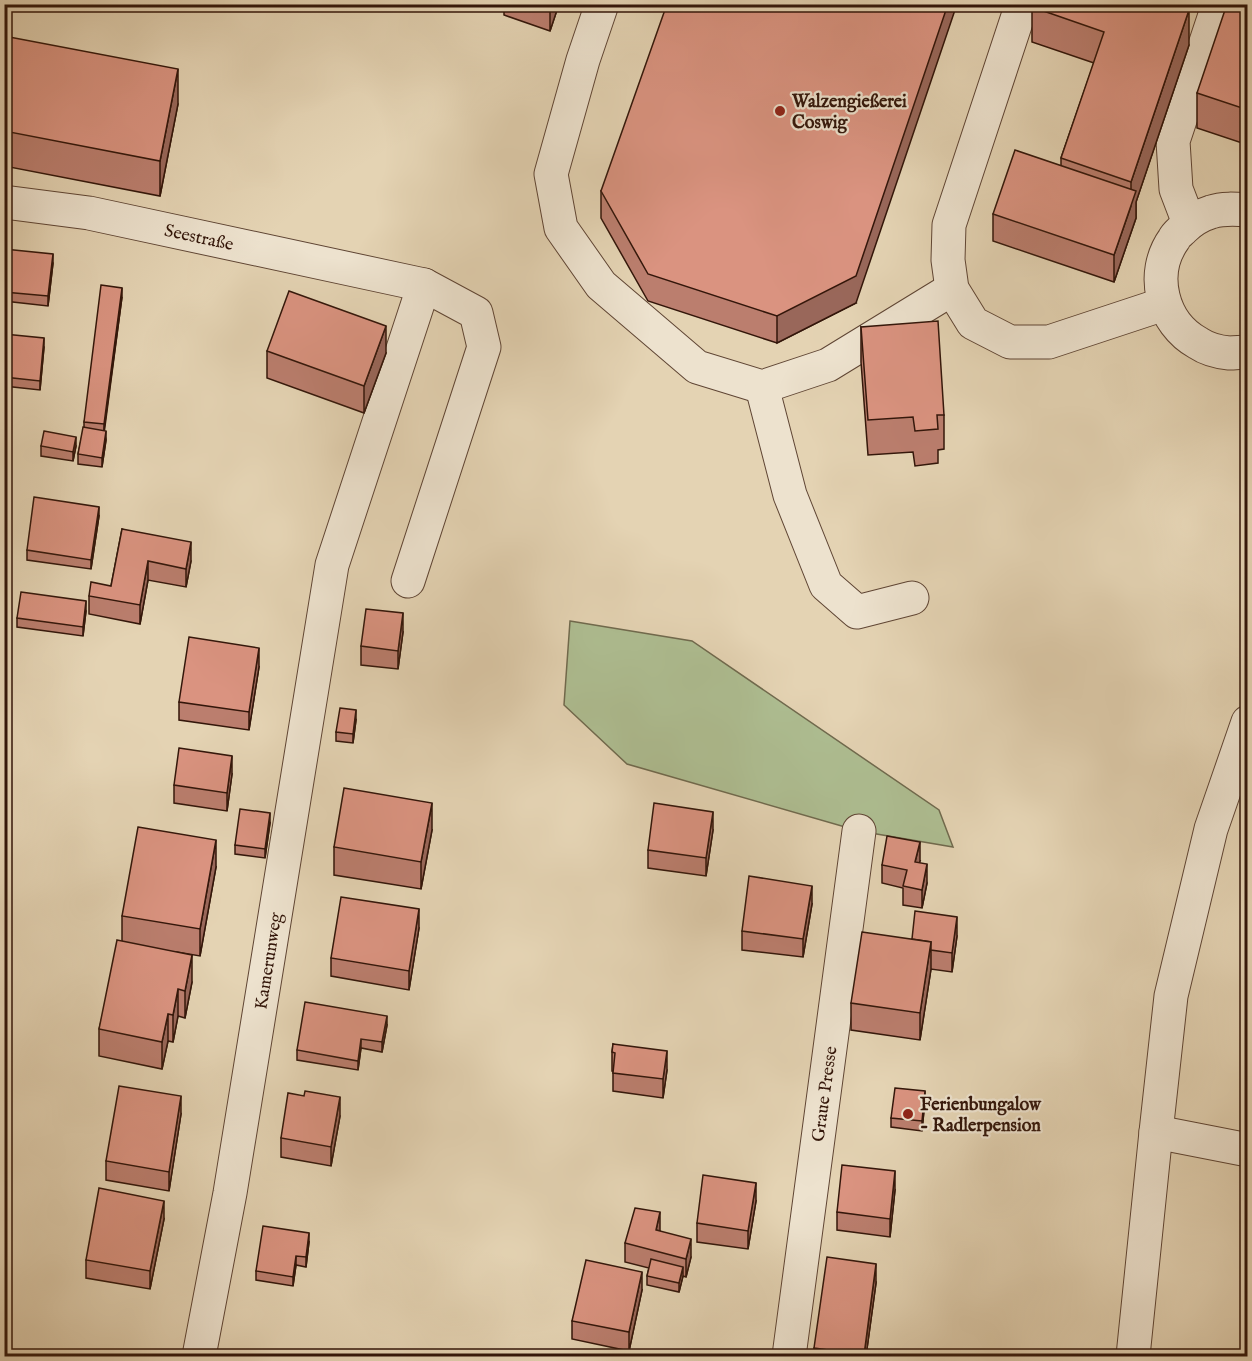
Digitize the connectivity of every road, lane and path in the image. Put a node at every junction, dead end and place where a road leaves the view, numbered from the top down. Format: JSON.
{"nodes":[{"id":1,"x":602,"y":4,"type":"edge"},
{"id":2,"x":1022,"y":4,"type":"edge"},
{"id":3,"x":1214,"y":4,"type":"edge"},
{"id":4,"x":4,"y":202,"type":"edge"},
{"id":5,"x":1248,"y":210,"type":"edge"},
{"id":6,"x":1189,"y":223,"type":"junction"},
{"id":7,"x":424,"y":285,"type":"junction"},
{"id":8,"x":952,"y":288,"type":"junction"},
{"id":9,"x":1164,"y":304,"type":"junction"},
{"id":10,"x":1248,"y":352,"type":"edge"},
{"id":11,"x":762,"y":387,"type":"junction"},
{"id":12,"x":408,"y":581,"type":"dead end"},
{"id":13,"x":912,"y":598,"type":"dead end"},
{"id":14,"x":1248,"y":722,"type":"edge"},
{"id":15,"x":859,"y":831,"type":"dead end"},
{"id":16,"x":1156,"y":1132,"type":"junction"},
{"id":17,"x":1248,"y":1150,"type":"edge"},
{"id":18,"x":199,"y":1356,"type":"edge"},
{"id":19,"x":789,"y":1356,"type":"edge"},
{"id":20,"x":1134,"y":1356,"type":"edge"}],
"edges":[{"from":1,"to":11,"type":"street"},
{"from":2,"to":8,"type":"street"},
{"from":3,"to":6,"type":"street"},
{"from":4,"to":7,"type":"street","name":"Seestraße"},
{"from":5,"to":6,"type":"street"},
{"from":6,"to":9,"type":"street"},
{"from":7,"to":12,"type":"street","name":"Seestraße"},
{"from":7,"to":18,"type":"street","name":"Kamerunweg"},
{"from":8,"to":9,"type":"street"},
{"from":8,"to":11,"type":"street"},
{"from":9,"to":10,"type":"street"},
{"from":11,"to":13,"type":"street"},
{"from":14,"to":16,"type":"street"},
{"from":15,"to":19,"type":"street","name":"Graue Presse"},
{"from":16,"to":17,"type":"street"},
{"from":16,"to":20,"type":"street"}]}
